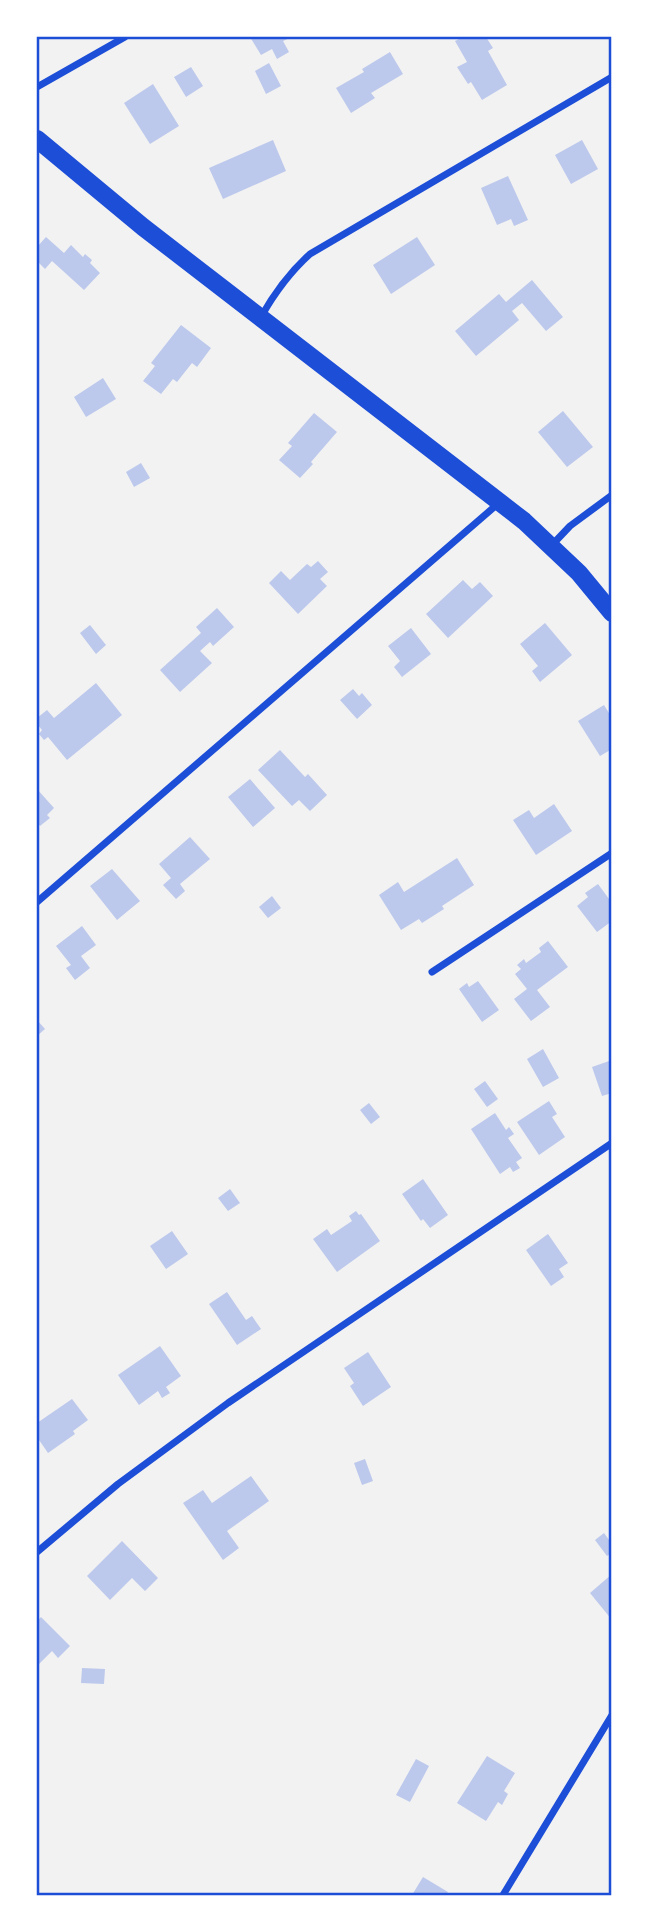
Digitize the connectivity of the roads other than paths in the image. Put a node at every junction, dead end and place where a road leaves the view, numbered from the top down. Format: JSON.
{"nodes":[{"id":1,"x":125,"y":37,"type":"edge"},
{"id":2,"x":612,"y":77,"type":"edge"},
{"id":3,"x":37,"y":87,"type":"edge"},
{"id":4,"x":37,"y":139,"type":"edge"},
{"id":5,"x":261,"y":318,"type":"junction"},
{"id":6,"x":612,"y":495,"type":"edge"},
{"id":7,"x":500,"y":501,"type":"junction"},
{"id":8,"x":551,"y":545,"type":"junction"},
{"id":9,"x":612,"y":613,"type":"edge"},
{"id":10,"x":612,"y":853,"type":"edge"},
{"id":11,"x":37,"y":902,"type":"edge"},
{"id":12,"x":432,"y":972,"type":"dead end"},
{"id":13,"x":612,"y":1143,"type":"edge"},
{"id":14,"x":37,"y":1552,"type":"edge"},
{"id":15,"x":612,"y":1715,"type":"edge"},
{"id":16,"x":503,"y":1895,"type":"edge"}],
"edges":[{"from":1,"to":3,"type":"street"},
{"from":2,"to":5,"type":"street"},
{"from":4,"to":5,"type":"main road"},
{"from":5,"to":7,"type":"main road"},
{"from":6,"to":8,"type":"street"},
{"from":7,"to":8,"type":"main road"},
{"from":7,"to":11,"type":"street"},
{"from":8,"to":9,"type":"main road"},
{"from":10,"to":12,"type":"street"},
{"from":13,"to":14,"type":"street"},
{"from":15,"to":16,"type":"street"}]}
